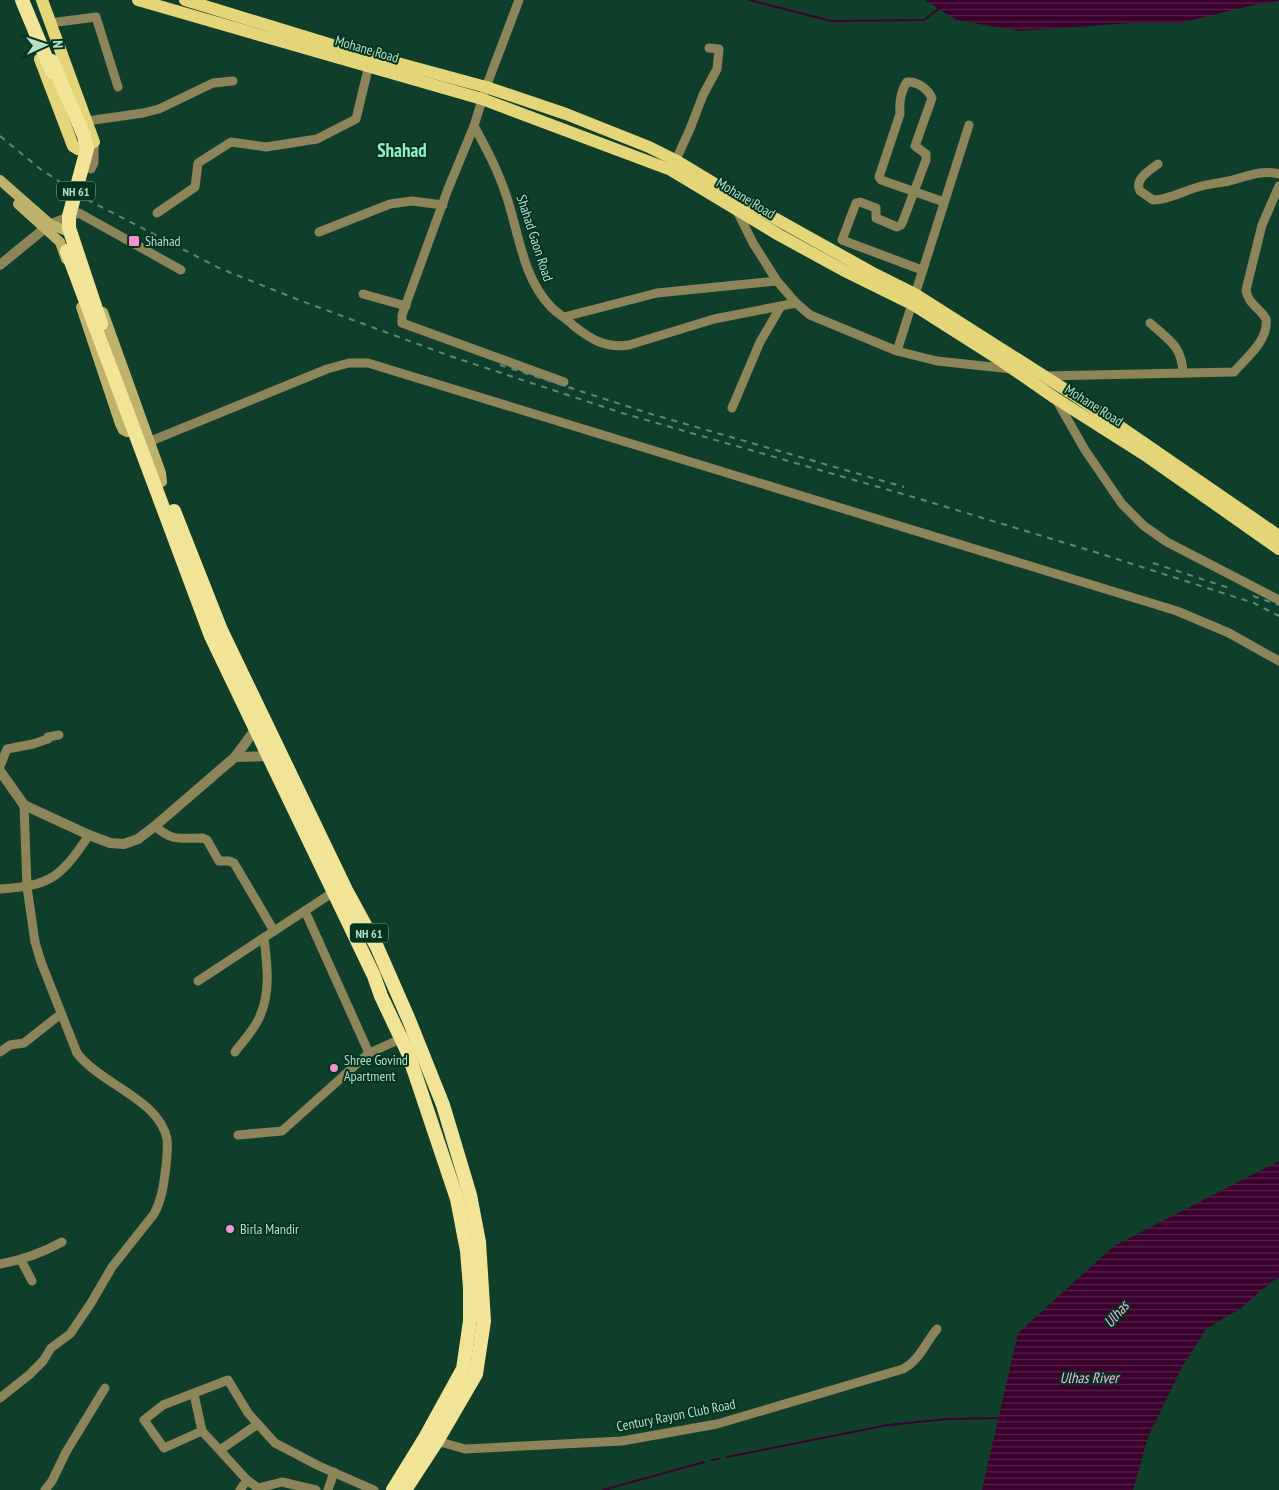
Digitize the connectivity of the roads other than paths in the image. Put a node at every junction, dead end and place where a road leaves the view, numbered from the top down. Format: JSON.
{"nodes":[{"id":1,"x":15,"y":0,"type":"edge"},
{"id":2,"x":22,"y":0,"type":"edge"},
{"id":3,"x":29,"y":0,"type":"edge"},
{"id":4,"x":42,"y":0,"type":"edge"},
{"id":5,"x":138,"y":0,"type":"edge"},
{"id":6,"x":185,"y":0,"type":"edge"},
{"id":7,"x":519,"y":0,"type":"edge"},
{"id":8,"x":85,"y":14,"type":"dead end"},
{"id":9,"x":49,"y":20,"type":"junction"},
{"id":10,"x":709,"y":48,"type":"dead end"},
{"id":11,"x":370,"y":61,"type":"junction"},
{"id":12,"x":233,"y":81,"type":"dead end"},
{"id":13,"x":118,"y":87,"type":"dead end"},
{"id":14,"x":484,"y":93,"type":"junction"},
{"id":15,"x":87,"y":121,"type":"junction"},
{"id":16,"x":969,"y":125,"type":"dead end"},
{"id":17,"x":474,"y":126,"type":"junction"},
{"id":18,"x":94,"y":142,"type":"junction"},
{"id":19,"x":1158,"y":164,"type":"dead end"},
{"id":20,"x":673,"y":165,"type":"junction"},
{"id":21,"x":91,"y":170,"type":"dead end"},
{"id":22,"x":1279,"y":174,"type":"edge"},
{"id":23,"x":0,"y":180,"type":"edge"},
{"id":24,"x":1279,"y":186,"type":"edge"},
{"id":25,"x":0,"y":188,"type":"edge"},
{"id":26,"x":914,"y":193,"type":"junction"},
{"id":27,"x":944,"y":202,"type":"junction"},
{"id":28,"x":443,"y":205,"type":"junction"},
{"id":29,"x":737,"y":211,"type":"junction"},
{"id":30,"x":157,"y":213,"type":"dead end"},
{"id":31,"x":47,"y":226,"type":"junction"},
{"id":32,"x":319,"y":232,"type":"dead end"},
{"id":33,"x":790,"y":234,"type":"junction"},
{"id":34,"x":0,"y":264,"type":"edge"},
{"id":35,"x":181,"y":270,"type":"dead end"},
{"id":36,"x":922,"y":270,"type":"junction"},
{"id":37,"x":777,"y":281,"type":"junction"},
{"id":38,"x":363,"y":294,"type":"dead end"},
{"id":39,"x":914,"y":299,"type":"junction"},
{"id":40,"x":796,"y":303,"type":"junction"},
{"id":41,"x":406,"y":306,"type":"junction"},
{"id":42,"x":781,"y":306,"type":"junction"},
{"id":43,"x":564,"y":317,"type":"junction"},
{"id":44,"x":1150,"y":323,"type":"dead end"},
{"id":45,"x":897,"y":351,"type":"junction"},
{"id":46,"x":1012,"y":369,"type":"junction"},
{"id":47,"x":1183,"y":373,"type":"junction"},
{"id":48,"x":1039,"y":381,"type":"junction"},
{"id":49,"x":564,"y":382,"type":"dead end"},
{"id":50,"x":1055,"y":398,"type":"junction"},
{"id":51,"x":128,"y":406,"type":"junction"},
{"id":52,"x":732,"y":408,"type":"dead end"},
{"id":53,"x":134,"y":432,"type":"junction"},
{"id":54,"x":147,"y":442,"type":"junction"},
{"id":55,"x":1279,"y":536,"type":"edge"},
{"id":56,"x":1279,"y":549,"type":"edge"},
{"id":57,"x":188,"y":559,"type":"junction"},
{"id":58,"x":1279,"y":600,"type":"edge"},
{"id":59,"x":1279,"y":661,"type":"edge"},
{"id":60,"x":261,"y":727,"type":"junction"},
{"id":61,"x":59,"y":735,"type":"dead end"},
{"id":62,"x":274,"y":754,"type":"junction"},
{"id":63,"x":234,"y":757,"type":"junction"},
{"id":64,"x":0,"y":766,"type":"edge"},
{"id":65,"x":0,"y":771,"type":"edge"},
{"id":66,"x":24,"y":805,"type":"junction"},
{"id":67,"x":155,"y":826,"type":"junction"},
{"id":68,"x":89,"y":836,"type":"junction"},
{"id":69,"x":27,"y":887,"type":"junction"},
{"id":70,"x":0,"y":889,"type":"edge"},
{"id":71,"x":339,"y":889,"type":"junction"},
{"id":72,"x":305,"y":911,"type":"junction"},
{"id":73,"x":274,"y":931,"type":"junction"},
{"id":74,"x":264,"y":938,"type":"junction"},
{"id":75,"x":381,"y":973,"type":"junction"},
{"id":76,"x":198,"y":981,"type":"dead end"},
{"id":77,"x":57,"y":1017,"type":"dead end"},
{"id":78,"x":414,"y":1032,"type":"junction"},
{"id":79,"x":402,"y":1039,"type":"junction"},
{"id":80,"x":0,"y":1052,"type":"edge"},
{"id":81,"x":235,"y":1052,"type":"dead end"},
{"id":82,"x":369,"y":1053,"type":"junction"},
{"id":83,"x":238,"y":1135,"type":"dead end"},
{"id":84,"x":62,"y":1242,"type":"dead end"},
{"id":85,"x":21,"y":1260,"type":"junction"},
{"id":86,"x":0,"y":1264,"type":"edge"},
{"id":87,"x":32,"y":1281,"type":"dead end"},
{"id":88,"x":937,"y":1329,"type":"dead end"},
{"id":89,"x":105,"y":1388,"type":"dead end"},
{"id":90,"x":194,"y":1394,"type":"junction"},
{"id":91,"x":0,"y":1398,"type":"edge"},
{"id":92,"x":258,"y":1424,"type":"junction"},
{"id":93,"x":202,"y":1430,"type":"junction"},
{"id":94,"x":431,"y":1439,"type":"junction"},
{"id":95,"x":220,"y":1450,"type":"junction"},
{"id":96,"x":334,"y":1472,"type":"junction"},
{"id":97,"x":247,"y":1480,"type":"junction"},
{"id":98,"x":45,"y":1490,"type":"edge"},
{"id":99,"x":240,"y":1490,"type":"edge"},
{"id":100,"x":316,"y":1490,"type":"edge"},
{"id":101,"x":328,"y":1490,"type":"edge"},
{"id":102,"x":374,"y":1490,"type":"edge"},
{"id":103,"x":393,"y":1490,"type":"edge"},
{"id":104,"x":405,"y":1490,"type":"edge"}],
"edges":[{"from":1,"to":18,"type":"main road"},
{"from":2,"to":51,"type":"highway","number":"NH 61","bridge":true},
{"from":3,"to":51,"type":"highway","number":"NH 61","bridge":true},
{"from":4,"to":9,"type":"main road"},
{"from":5,"to":11,"type":"main road","name":"Mohane Road"},
{"from":6,"to":11,"type":"main road","name":"Mohane Road"},
{"from":7,"to":14,"type":"street"},
{"from":8,"to":9,"type":"street"},
{"from":9,"to":13,"type":"street"},
{"from":9,"to":15,"type":"main road"},
{"from":10,"to":20,"type":"street"},
{"from":11,"to":14,"type":"main road","name":"Mohane Road"},
{"from":11,"to":30,"type":"street"},
{"from":12,"to":15,"type":"street"},
{"from":14,"to":17,"type":"street"},
{"from":14,"to":20,"type":"main road","name":"Mohane Road"},
{"from":15,"to":18,"type":"main road"},
{"from":16,"to":27,"type":"street"},
{"from":17,"to":28,"type":"street"},
{"from":17,"to":43,"type":"street","name":"Shahad Gaon Road"},
{"from":18,"to":21,"type":"street"},
{"from":19,"to":22,"type":"street"},
{"from":20,"to":29,"type":"main road","name":"Mohane Road"},
{"from":20,"to":33,"type":"main road","name":"Mohane Road"},
{"from":23,"to":31,"type":"main road"},
{"from":24,"to":47,"type":"street"},
{"from":25,"to":31,"type":"main road"},
{"from":26,"to":26,"type":"street"},
{"from":26,"to":27,"type":"street"},
{"from":26,"to":36,"type":"street"},
{"from":27,"to":36,"type":"street"},
{"from":28,"to":32,"type":"street"},
{"from":28,"to":41,"type":"street"},
{"from":29,"to":33,"type":"main road","name":"Mohane Road"},
{"from":29,"to":37,"type":"street"},
{"from":31,"to":34,"type":"street"},
{"from":31,"to":35,"type":"street"},
{"from":31,"to":53,"type":"main road"},
{"from":31,"to":54,"type":"main road"},
{"from":33,"to":39,"type":"main road","name":"Mohane Road"},
{"from":36,"to":39,"type":"street"},
{"from":37,"to":40,"type":"street"},
{"from":37,"to":43,"type":"street"},
{"from":38,"to":41,"type":"street"},
{"from":39,"to":45,"type":"street"},
{"from":39,"to":46,"type":"main road","name":"Mohane Road"},
{"from":39,"to":48,"type":"main road","name":"Mohane Road"},
{"from":40,"to":42,"type":"street","name":"Shahad Gaon Road"},
{"from":40,"to":45,"type":"street"},
{"from":41,"to":49,"type":"street"},
{"from":42,"to":43,"type":"street","name":"Shahad Gaon Road"},
{"from":42,"to":52,"type":"street"},
{"from":44,"to":47,"type":"street"},
{"from":45,"to":46,"type":"street"},
{"from":46,"to":48,"type":"main road","name":"Mohane Road"},
{"from":47,"to":48,"type":"street"},
{"from":48,"to":50,"type":"main road","name":"Mohane Road"},
{"from":48,"to":55,"type":"main road","name":"Mohane Road"},
{"from":50,"to":56,"type":"main road","name":"Mohane Road"},
{"from":50,"to":58,"type":"street"},
{"from":51,"to":53,"type":"highway","number":"NH 61"},
{"from":51,"to":54,"type":"highway","number":"NH 61"},
{"from":53,"to":57,"type":"highway","number":"NH 61"},
{"from":54,"to":57,"type":"highway","number":"NH 61"},
{"from":54,"to":59,"type":"street"},
{"from":57,"to":60,"type":"highway","number":"NH 61"},
{"from":60,"to":62,"type":"highway","number":"NH 61"},
{"from":60,"to":63,"type":"street"},
{"from":61,"to":64,"type":"street"},
{"from":62,"to":63,"type":"street"},
{"from":62,"to":71,"type":"highway","number":"NH 61"},
{"from":63,"to":67,"type":"street"},
{"from":65,"to":66,"type":"street"},
{"from":66,"to":68,"type":"street"},
{"from":66,"to":69,"type":"street"},
{"from":67,"to":68,"type":"street"},
{"from":67,"to":73,"type":"street"},
{"from":68,"to":69,"type":"street"},
{"from":69,"to":70,"type":"street"},
{"from":69,"to":91,"type":"street"},
{"from":71,"to":72,"type":"street"},
{"from":71,"to":75,"type":"highway","number":"NH 61"},
{"from":72,"to":73,"type":"street"},
{"from":72,"to":82,"type":"street"},
{"from":73,"to":74,"type":"street"},
{"from":74,"to":76,"type":"street"},
{"from":74,"to":81,"type":"street"},
{"from":75,"to":78,"type":"highway","number":"NH 61"},
{"from":75,"to":79,"type":"highway","number":"NH 61"},
{"from":77,"to":80,"type":"street"},
{"from":78,"to":79,"type":"street"},
{"from":78,"to":94,"type":"highway","number":"NH 61"},
{"from":79,"to":82,"type":"street"},
{"from":79,"to":94,"type":"highway","number":"NH 61"},
{"from":82,"to":83,"type":"street"},
{"from":84,"to":85,"type":"street"},
{"from":85,"to":86,"type":"street"},
{"from":85,"to":87,"type":"street"},
{"from":88,"to":94,"type":"street","name":"Century Rayon Club Road"},
{"from":89,"to":98,"type":"street"},
{"from":90,"to":92,"type":"street"},
{"from":90,"to":93,"type":"street"},
{"from":90,"to":93,"type":"street"},
{"from":92,"to":95,"type":"street"},
{"from":92,"to":96,"type":"street"},
{"from":93,"to":95,"type":"street"},
{"from":94,"to":103,"type":"highway","number":"NH 61"},
{"from":94,"to":104,"type":"highway","number":"NH 61"},
{"from":95,"to":97,"type":"street"},
{"from":96,"to":101,"type":"street"},
{"from":96,"to":102,"type":"street"},
{"from":97,"to":99,"type":"street"},
{"from":97,"to":100,"type":"street"}]}
